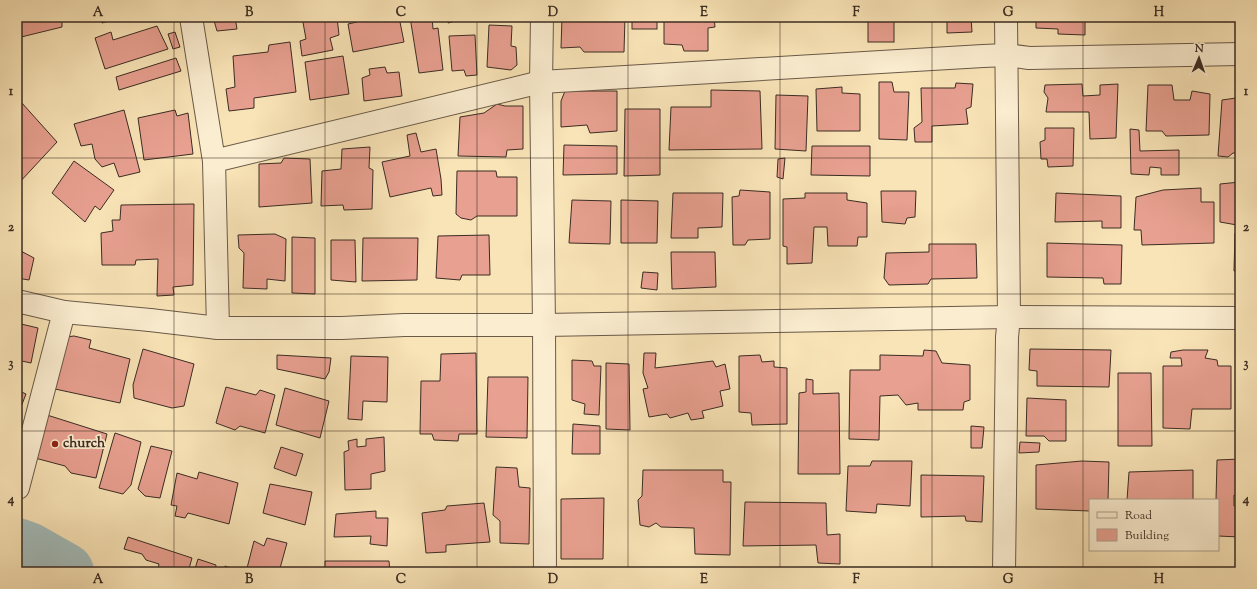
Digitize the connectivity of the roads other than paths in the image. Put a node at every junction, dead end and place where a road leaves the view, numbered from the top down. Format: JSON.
{"nodes":[{"id":1,"x":192,"y":17,"type":"edge"},
{"id":2,"x":542,"y":17,"type":"edge"},
{"id":3,"x":1006,"y":17,"type":"edge"},
{"id":4,"x":1240,"y":54,"type":"edge"},
{"id":5,"x":1007,"y":55,"type":"junction"},
{"id":6,"x":541,"y":82,"type":"junction"},
{"id":7,"x":214,"y":161,"type":"junction"},
{"id":8,"x":17,"y":301,"type":"edge"},
{"id":9,"x":64,"y":312,"type":"junction"},
{"id":10,"x":1009,"y":317,"type":"junction"},
{"id":11,"x":1240,"y":318,"type":"edge"},
{"id":12,"x":544,"y":324,"type":"junction"},
{"id":13,"x":218,"y":328,"type":"junction"},
{"id":14,"x":18,"y":488,"type":"dead end"},
{"id":15,"x":545,"y":572,"type":"edge"},
{"id":16,"x":1004,"y":572,"type":"edge"}],
"edges":[{"from":1,"to":7,"type":"street"},
{"from":2,"to":6,"type":"street"},
{"from":3,"to":5,"type":"street"},
{"from":4,"to":5,"type":"street"},
{"from":5,"to":6,"type":"street"},
{"from":5,"to":10,"type":"street"},
{"from":6,"to":7,"type":"street"},
{"from":6,"to":12,"type":"street"},
{"from":7,"to":13,"type":"street"},
{"from":8,"to":9,"type":"street"},
{"from":9,"to":13,"type":"street"},
{"from":9,"to":14,"type":"street"},
{"from":10,"to":11,"type":"street"},
{"from":10,"to":12,"type":"street"},
{"from":10,"to":16,"type":"street"},
{"from":12,"to":13,"type":"street"},
{"from":12,"to":15,"type":"street"}]}
